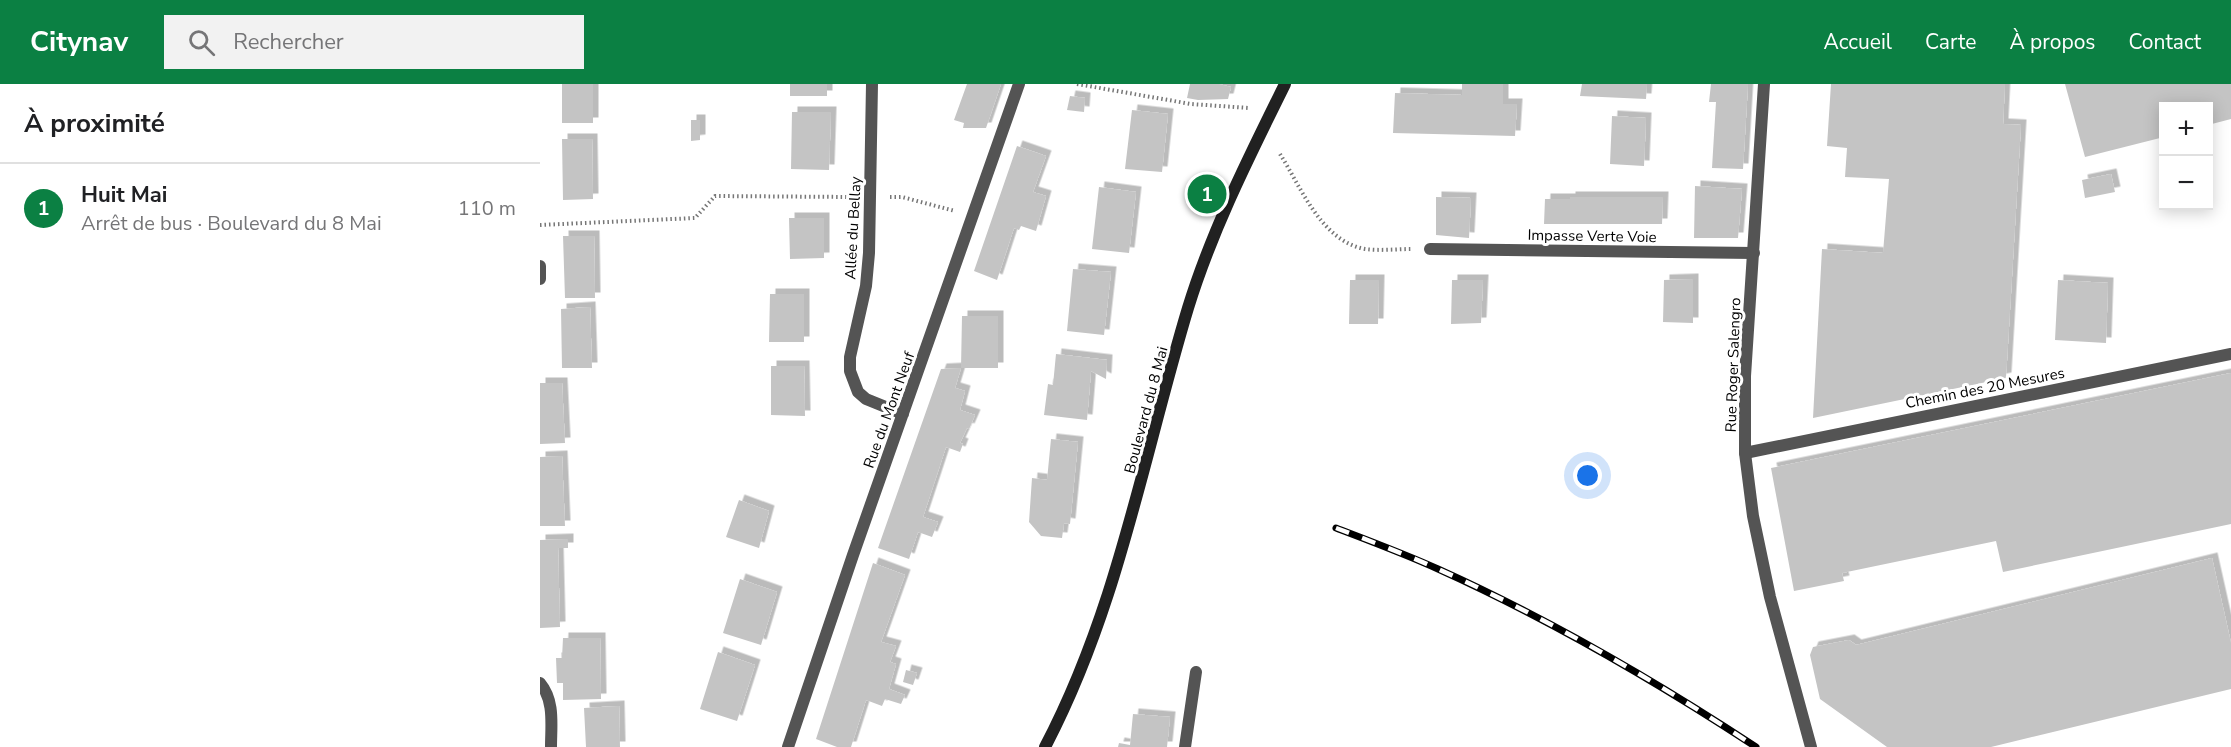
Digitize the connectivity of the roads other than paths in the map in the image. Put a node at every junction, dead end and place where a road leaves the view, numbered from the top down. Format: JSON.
{"nodes":[{"id":1,"x":872,"y":84,"type":"edge"},
{"id":2,"x":1019,"y":84,"type":"edge"},
{"id":3,"x":1285,"y":84,"type":"edge"},
{"id":4,"x":1764,"y":84,"type":"edge"},
{"id":5,"x":1430,"y":249,"type":"road end"},
{"id":6,"x":1754,"y":253,"type":"junction"},
{"id":7,"x":540,"y":266,"type":"edge"},
{"id":8,"x":540,"y":279,"type":"edge"},
{"id":9,"x":2231,"y":354,"type":"edge"},
{"id":10,"x":903,"y":414,"type":"junction"},
{"id":11,"x":1745,"y":453,"type":"junction"},
{"id":12,"x":1196,"y":672,"type":"dead end"},
{"id":13,"x":540,"y":683,"type":"edge"},
{"id":14,"x":551,"y":747,"type":"edge"},
{"id":15,"x":788,"y":747,"type":"edge"},
{"id":16,"x":1045,"y":747,"type":"edge"},
{"id":17,"x":1185,"y":747,"type":"edge"},
{"id":18,"x":1811,"y":747,"type":"edge"}],
"edges":[{"from":1,"to":10,"type":"street","name":"Allée du Bellay"},
{"from":2,"to":10,"type":"street","name":"Rue du Mont Neuf"},
{"from":3,"to":16,"type":"main road","name":"Boulevard du 8 Mai"},
{"from":4,"to":6,"type":"street","name":"Rue Roger Salengro"},
{"from":5,"to":6,"type":"street","name":"Impasse Verte Voie"},
{"from":6,"to":11,"type":"street","name":"Rue Roger Salengro"},
{"from":7,"to":8,"type":"street"},
{"from":9,"to":11,"type":"street","name":"Chemin des 20 Mesures"},
{"from":10,"to":15,"type":"street","name":"Rue du Mont Neuf"},
{"from":11,"to":18,"type":"street","name":"Rue Roger Salengro"},
{"from":12,"to":17,"type":"street"},
{"from":13,"to":14,"type":"street"}]}
